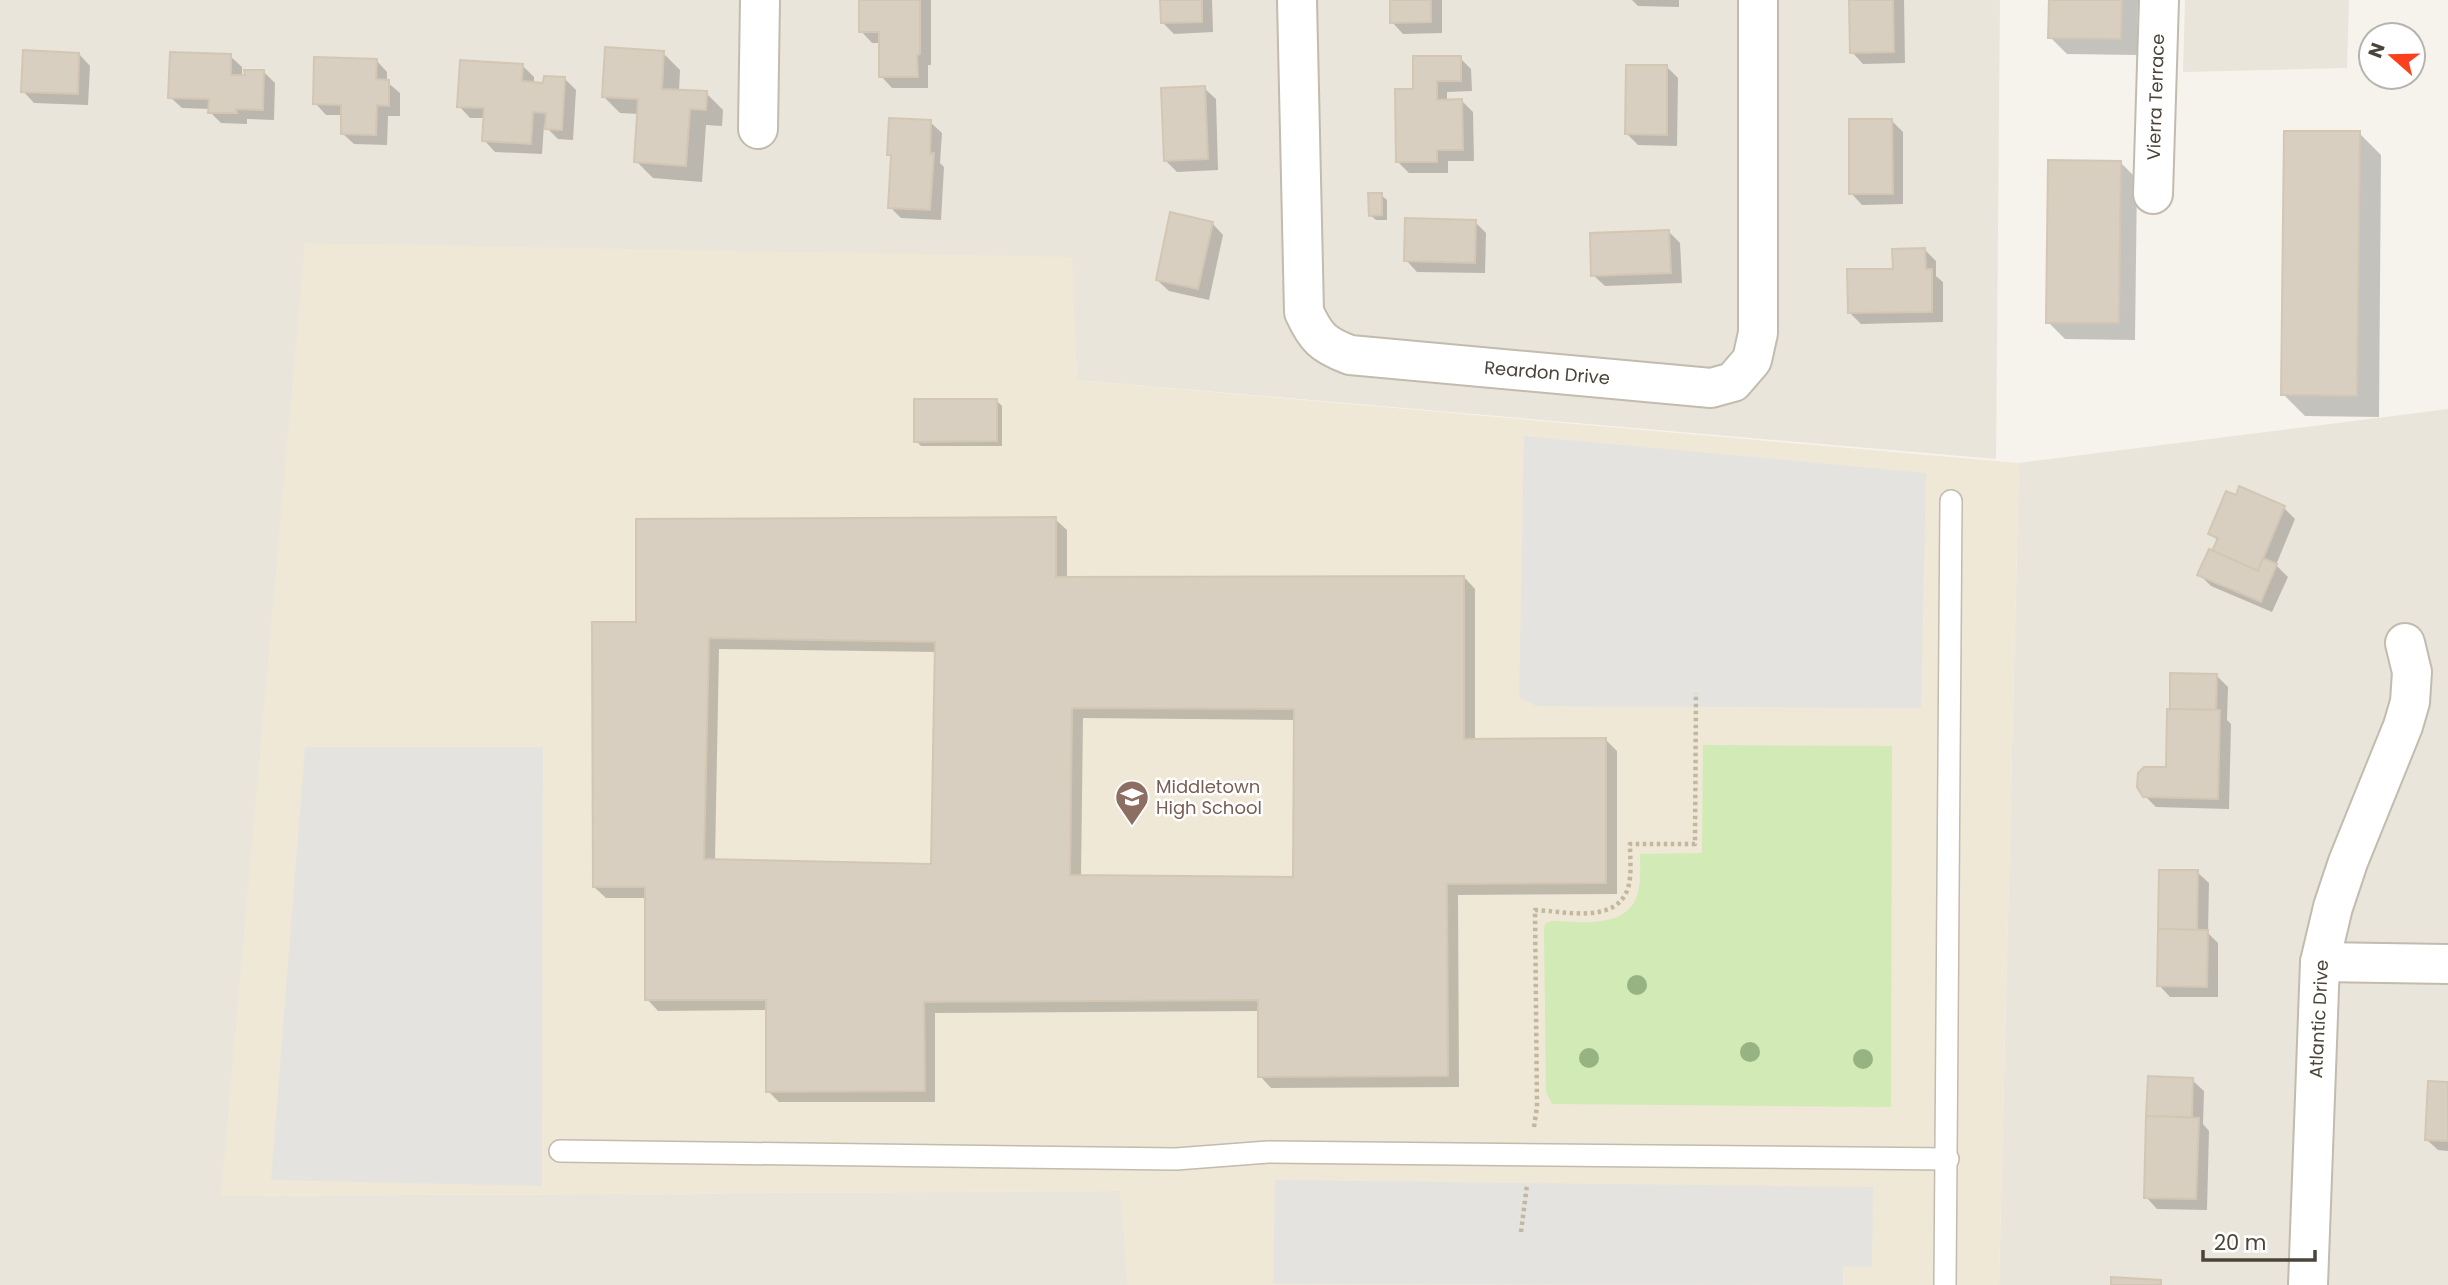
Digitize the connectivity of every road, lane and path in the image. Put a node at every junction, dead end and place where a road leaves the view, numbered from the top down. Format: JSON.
{"nodes":[{"id":1,"x":760,"y":0,"type":"edge"},
{"id":2,"x":1297,"y":0,"type":"edge"},
{"id":3,"x":1758,"y":0,"type":"edge"},
{"id":4,"x":2160,"y":0,"type":"edge"},
{"id":5,"x":758,"y":129,"type":"dead end"},
{"id":6,"x":2153,"y":194,"type":"dead end"},
{"id":7,"x":1951,"y":501,"type":"dead end"},
{"id":8,"x":2405,"y":643,"type":"dead end"},
{"id":9,"x":1696,"y":692,"type":"dead end"},
{"id":10,"x":2320,"y":962,"type":"junction"},
{"id":11,"x":2448,"y":964,"type":"edge"},
{"id":12,"x":561,"y":1151,"type":"dead end"},
{"id":13,"x":1531,"y":1154,"type":"junction"},
{"id":14,"x":1948,"y":1159,"type":"junction"},
{"id":15,"x":1521,"y":1232,"type":"dead end"},
{"id":16,"x":1945,"y":1285,"type":"edge"},
{"id":17,"x":2308,"y":1285,"type":"edge"}],
"edges":[{"from":1,"to":5,"type":"street"},
{"from":2,"to":3,"type":"street","name":"Reardon Drive"},
{"from":4,"to":6,"type":"street","name":"Vierra Terrace"},
{"from":7,"to":14,"type":"lane"},
{"from":8,"to":10,"type":"street","name":"Atlantic Drive"},
{"from":9,"to":13,"type":"path"},
{"from":10,"to":11,"type":"street"},
{"from":10,"to":17,"type":"street","name":"Atlantic Drive"},
{"from":12,"to":13,"type":"lane"},
{"from":13,"to":14,"type":"lane"},
{"from":13,"to":15,"type":"path"},
{"from":14,"to":16,"type":"lane"}]}
